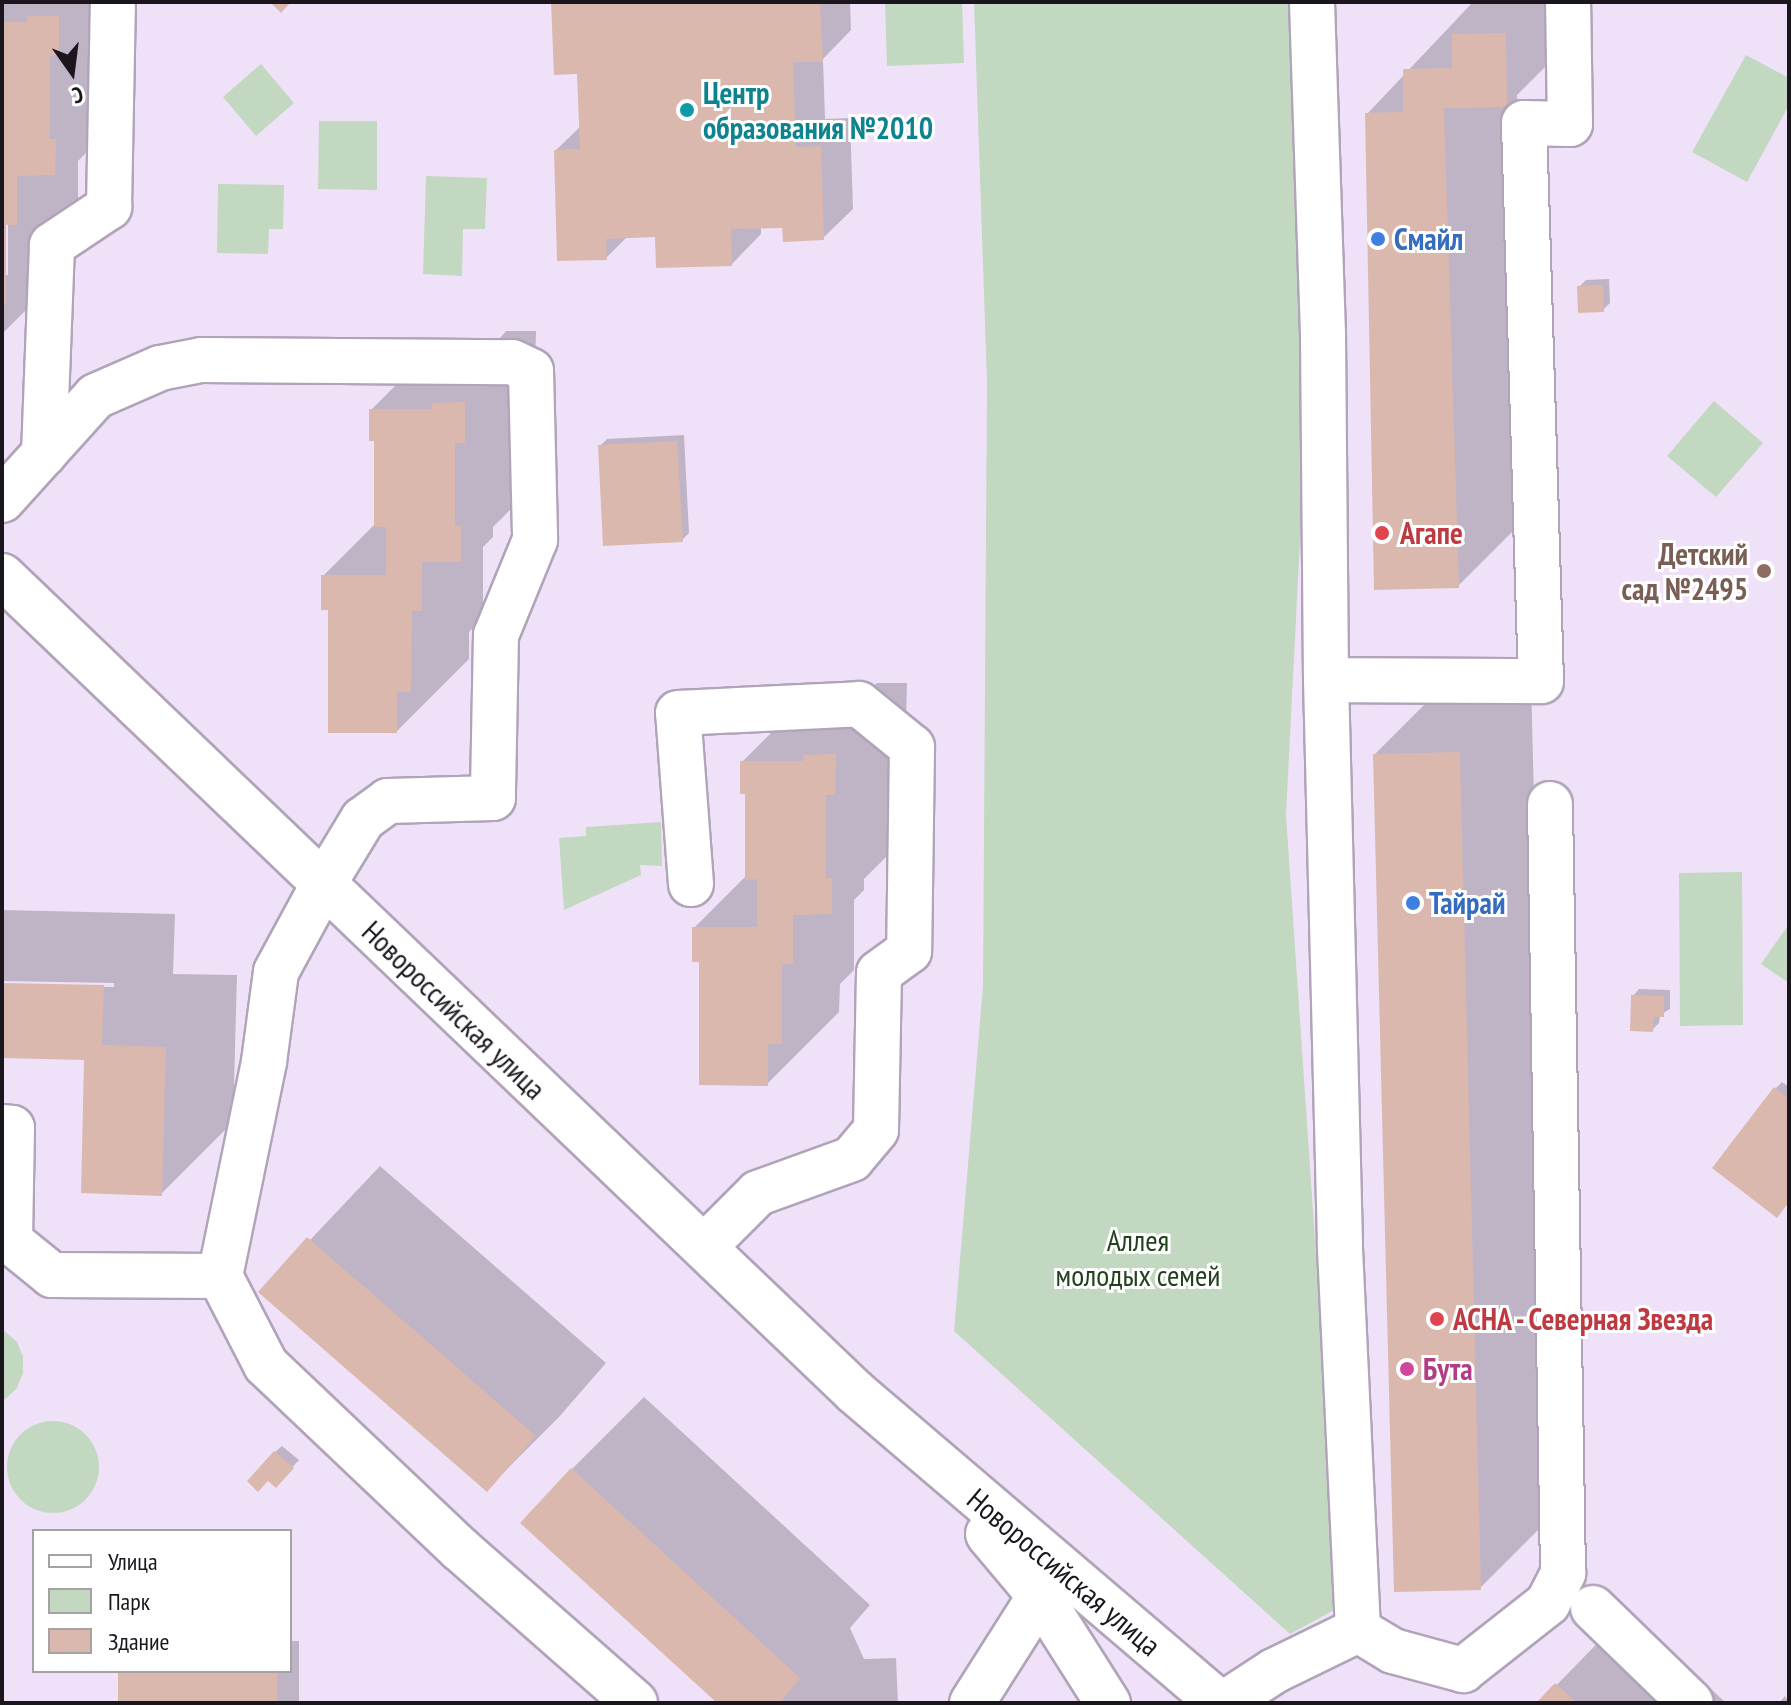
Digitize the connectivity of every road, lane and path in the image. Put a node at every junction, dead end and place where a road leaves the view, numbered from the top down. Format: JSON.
{"nodes":[{"id":1,"x":113,"y":2,"type":"edge"},
{"id":2,"x":1312,"y":2,"type":"edge"},
{"id":3,"x":1568,"y":2,"type":"edge"},
{"id":4,"x":44,"y":454,"type":"junction"},
{"id":5,"x":2,"y":500,"type":"edge"},
{"id":6,"x":2,"y":576,"type":"edge"},
{"id":7,"x":1326,"y":680,"type":"junction"},
{"id":8,"x":1550,"y":804,"type":"dead end"},
{"id":9,"x":691,"y":884,"type":"dead end"},
{"id":10,"x":323,"y":885,"type":"junction"},
{"id":11,"x":2,"y":1127,"type":"edge"},
{"id":12,"x":705,"y":1246,"type":"junction"},
{"id":13,"x":220,"y":1276,"type":"junction"},
{"id":14,"x":909,"y":1440,"type":"junction"},
{"id":15,"x":1040,"y":1596,"type":"junction"},
{"id":16,"x":1593,"y":1608,"type":"dead end"},
{"id":17,"x":1358,"y":1630,"type":"junction"},
{"id":18,"x":1460,"y":1687,"type":"edge"},
{"id":19,"x":635,"y":1703,"type":"edge"},
{"id":20,"x":972,"y":1703,"type":"edge"},
{"id":21,"x":1108,"y":1703,"type":"edge"},
{"id":22,"x":1219,"y":1703,"type":"edge"},
{"id":23,"x":1225,"y":1703,"type":"edge"},
{"id":24,"x":1691,"y":1703,"type":"edge"}],
"edges":[{"from":1,"to":4,"type":"street"},
{"from":2,"to":7,"type":"street"},
{"from":3,"to":7,"type":"street"},
{"from":4,"to":5,"type":"street"},
{"from":4,"to":10,"type":"street"},
{"from":6,"to":10,"type":"street","name":"Новороссийская улица"},
{"from":7,"to":17,"type":"street"},
{"from":8,"to":18,"type":"street"},
{"from":9,"to":12,"type":"street"},
{"from":10,"to":12,"type":"street","name":"Новороссийская улица"},
{"from":10,"to":13,"type":"street"},
{"from":11,"to":13,"type":"street"},
{"from":12,"to":14,"type":"street","name":"Новороссийская улица"},
{"from":13,"to":19,"type":"street"},
{"from":14,"to":15,"type":"street","name":"Новороссийская улица"},
{"from":14,"to":22,"type":"street","name":"Новороссийская улица"},
{"from":15,"to":20,"type":"street"},
{"from":15,"to":21,"type":"street","name":"Новороссийская улица"},
{"from":16,"to":24,"type":"street"},
{"from":17,"to":18,"type":"street"},
{"from":17,"to":23,"type":"street"}]}
